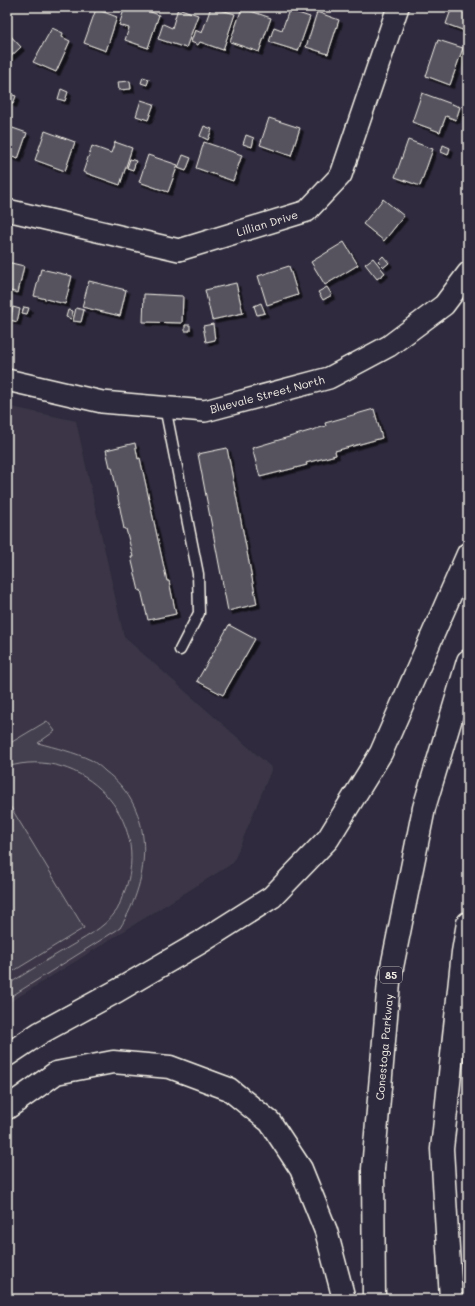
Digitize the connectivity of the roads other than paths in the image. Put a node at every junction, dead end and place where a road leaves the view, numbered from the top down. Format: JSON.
{"nodes":[{"id":1,"x":398,"y":7,"type":"edge"},
{"id":2,"x":7,"y":210,"type":"edge"},
{"id":3,"x":468,"y":273,"type":"edge"},
{"id":4,"x":7,"y":380,"type":"edge"},
{"id":5,"x":165,"y":407,"type":"junction"},
{"id":6,"x":468,"y":554,"type":"edge"},
{"id":7,"x":180,"y":650,"type":"dead end"},
{"id":8,"x":468,"y":661,"type":"edge"},
{"id":9,"x":468,"y":923,"type":"edge"},
{"id":10,"x":7,"y":1055,"type":"edge"},
{"id":11,"x":7,"y":1108,"type":"edge"},
{"id":12,"x":344,"y":1299,"type":"edge"},
{"id":13,"x":374,"y":1299,"type":"edge"},
{"id":14,"x":451,"y":1299,"type":"edge"}],
"edges":[{"from":1,"to":2,"type":"street","name":"Lillian Drive"},
{"from":3,"to":5,"type":"street","name":"Bluevale Street North"},
{"from":4,"to":5,"type":"street","name":"Bluevale Street North"},
{"from":5,"to":7,"type":"lane"},
{"from":6,"to":10,"type":"highway"},
{"from":8,"to":13,"type":"highway","name":"Conestoga Parkway","number":"85"},
{"from":9,"to":14,"type":"highway"},
{"from":11,"to":12,"type":"highway"}]}
